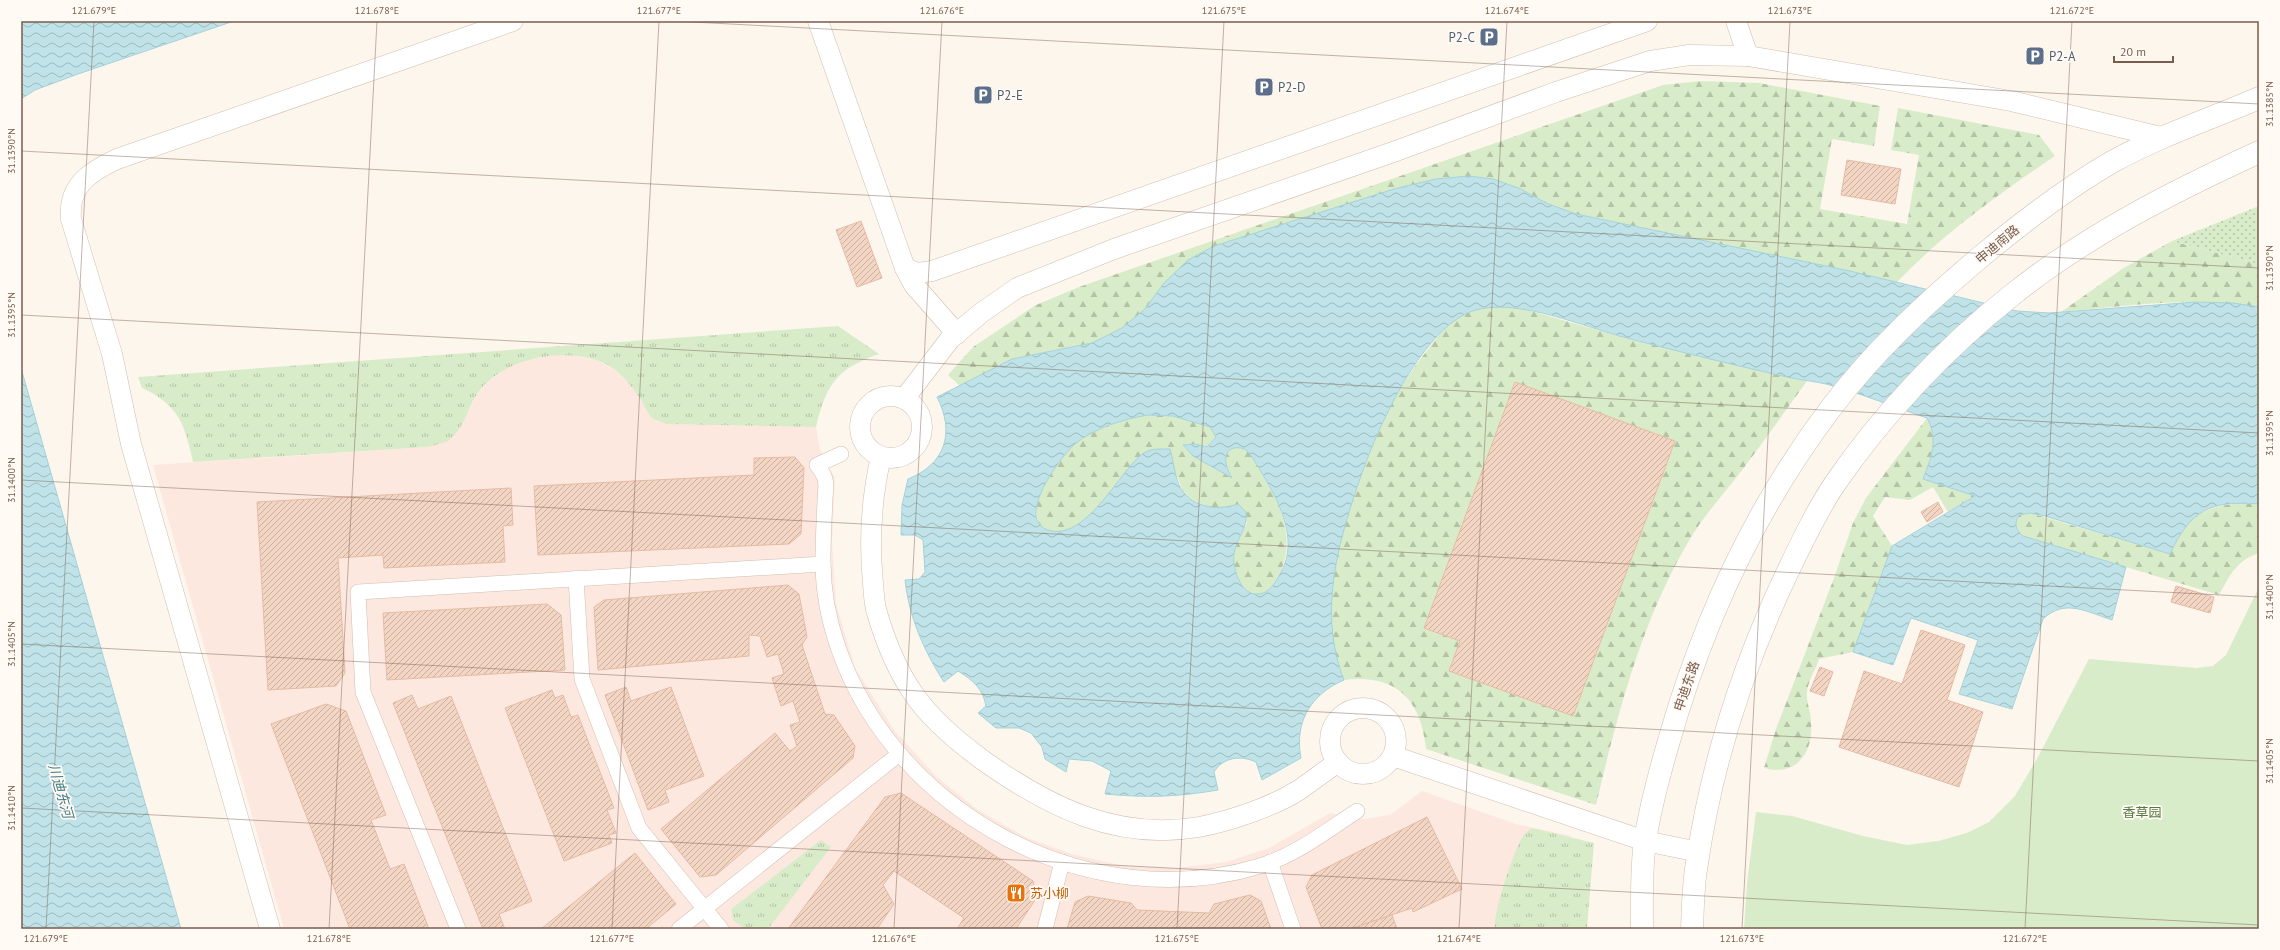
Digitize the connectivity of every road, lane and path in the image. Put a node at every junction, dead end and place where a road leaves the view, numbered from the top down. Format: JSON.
{"nodes":[{"id":1,"x":513,"y":21,"type":"edge"},
{"id":2,"x":818,"y":21,"type":"edge"},
{"id":3,"x":1647,"y":21,"type":"edge"},
{"id":4,"x":1736,"y":21,"type":"edge"},
{"id":5,"x":1748,"y":56,"type":"junction"},
{"id":6,"x":2259,"y":98,"type":"edge"},
{"id":7,"x":2161,"y":137,"type":"junction"},
{"id":8,"x":2259,"y":152,"type":"edge"},
{"id":9,"x":904,"y":268,"type":"junction"},
{"id":10,"x":957,"y":334,"type":"junction"},
{"id":11,"x":904,"y":399,"type":"junction"},
{"id":12,"x":841,"y":454,"type":"dead end"},
{"id":13,"x":881,"y":457,"type":"junction"},
{"id":14,"x":1793,"y":463,"type":"joint"},
{"id":15,"x":823,"y":564,"type":"junction"},
{"id":16,"x":576,"y":578,"type":"junction"},
{"id":17,"x":899,"y":754,"type":"junction"},
{"id":18,"x":1393,"y":756,"type":"junction"},
{"id":19,"x":1338,"y":762,"type":"junction"},
{"id":20,"x":1357,"y":811,"type":"dead end"},
{"id":21,"x":1645,"y":841,"type":"junction"},
{"id":22,"x":1698,"y":852,"type":"junction"},
{"id":23,"x":1062,"y":862,"type":"junction"},
{"id":24,"x":1270,"y":862,"type":"junction"},
{"id":25,"x":705,"y":909,"type":"junction"},
{"id":26,"x":270,"y":929,"type":"edge"},
{"id":27,"x":458,"y":929,"type":"edge"},
{"id":28,"x":680,"y":929,"type":"edge"},
{"id":29,"x":721,"y":929,"type":"edge"},
{"id":30,"x":1045,"y":929,"type":"edge"},
{"id":31,"x":1293,"y":929,"type":"edge"},
{"id":32,"x":1642,"y":929,"type":"edge"},
{"id":33,"x":1692,"y":929,"type":"edge"}],
"edges":[{"from":1,"to":26,"type":"street"},
{"from":2,"to":9,"type":"street"},
{"from":3,"to":9,"type":"street"},
{"from":4,"to":5,"type":"street"},
{"from":5,"to":7,"type":"street"},
{"from":5,"to":10,"type":"street"},
{"from":6,"to":7,"type":"street","name":"申迪南路"},
{"from":7,"to":14,"type":"street","name":"申迪南路"},
{"from":8,"to":22,"type":"street"},
{"from":9,"to":10,"type":"street"},
{"from":10,"to":11,"type":"street"},
{"from":11,"to":13,"type":"street"},
{"from":11,"to":13,"type":"street"},
{"from":12,"to":15,"type":"street"},
{"from":13,"to":19,"type":"street"},
{"from":14,"to":21,"type":"street","name":"申迪东路"},
{"from":15,"to":16,"type":"street"},
{"from":15,"to":17,"type":"street"},
{"from":16,"to":25,"type":"street"},
{"from":16,"to":27,"type":"street"},
{"from":17,"to":23,"type":"street"},
{"from":17,"to":25,"type":"street"},
{"from":18,"to":19,"type":"street"},
{"from":18,"to":19,"type":"street"},
{"from":18,"to":21,"type":"street"},
{"from":20,"to":24,"type":"street"},
{"from":21,"to":22,"type":"street"},
{"from":21,"to":32,"type":"street","name":"申迪东路"},
{"from":22,"to":33,"type":"street"},
{"from":23,"to":24,"type":"street"},
{"from":23,"to":30,"type":"street"},
{"from":24,"to":31,"type":"street"},
{"from":25,"to":28,"type":"street"},
{"from":25,"to":29,"type":"street"}]}
